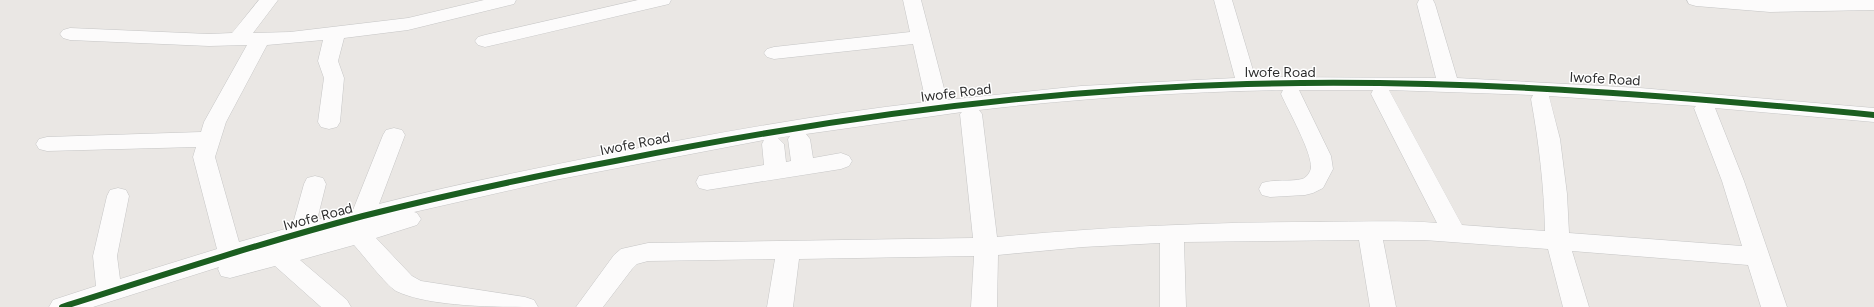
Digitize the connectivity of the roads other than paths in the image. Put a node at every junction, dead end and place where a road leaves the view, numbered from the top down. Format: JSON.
{"nodes":[{"id":1,"x":269,"y":0,"type":"edge"},
{"id":2,"x":507,"y":0,"type":"edge"},
{"id":3,"x":662,"y":0,"type":"edge"},
{"id":4,"x":912,"y":0,"type":"edge"},
{"id":5,"x":1223,"y":0,"type":"edge"},
{"id":6,"x":1696,"y":0,"type":"edge"},
{"id":7,"x":1426,"y":4,"type":"dead end"},
{"id":8,"x":1874,"y":4,"type":"edge"},
{"id":9,"x":335,"y":33,"type":"junction"},
{"id":10,"x":70,"y":34,"type":"dead end"},
{"id":11,"x":921,"y":37,"type":"junction"},
{"id":12,"x":238,"y":39,"type":"junction"},
{"id":13,"x":260,"y":39,"type":"junction"},
{"id":14,"x":485,"y":41,"type":"dead end"},
{"id":15,"x":774,"y":53,"type":"dead end"},
{"id":16,"x":1247,"y":84,"type":"junction"},
{"id":17,"x":1448,"y":84,"type":"junction"},
{"id":18,"x":1291,"y":94,"type":"junction"},
{"id":19,"x":1381,"y":94,"type":"junction"},
{"id":20,"x":1586,"y":96,"type":"junction"},
{"id":21,"x":1541,"y":99,"type":"junction"},
{"id":22,"x":938,"y":107,"type":"junction"},
{"id":23,"x":1705,"y":108,"type":"junction"},
{"id":24,"x":971,"y":114,"type":"junction"},
{"id":25,"x":329,"y":122,"type":"dead end"},
{"id":26,"x":1874,"y":123,"type":"edge"},
{"id":27,"x":394,"y":135,"type":"dead end"},
{"id":28,"x":210,"y":139,"type":"junction"},
{"id":29,"x":799,"y":139,"type":"junction"},
{"id":30,"x":47,"y":144,"type":"dead end"},
{"id":31,"x":773,"y":144,"type":"junction"},
{"id":32,"x":841,"y":161,"type":"dead end"},
{"id":33,"x":803,"y":167,"type":"junction"},
{"id":34,"x":776,"y":171,"type":"junction"},
{"id":35,"x":707,"y":182,"type":"dead end"},
{"id":36,"x":315,"y":184,"type":"dead end"},
{"id":37,"x":1270,"y":189,"type":"dead end"},
{"id":38,"x":118,"y":196,"type":"dead end"},
{"id":39,"x":361,"y":226,"type":"junction"},
{"id":40,"x":1369,"y":231,"type":"junction"},
{"id":41,"x":1454,"y":232,"type":"junction"},
{"id":42,"x":302,"y":233,"type":"junction"},
{"id":43,"x":1172,"y":233,"type":"junction"},
{"id":44,"x":1557,"y":240,"type":"junction"},
{"id":45,"x":986,"y":247,"type":"junction"},
{"id":46,"x":788,"y":250,"type":"junction"},
{"id":47,"x":230,"y":254,"type":"junction"},
{"id":48,"x":279,"y":256,"type":"junction"},
{"id":49,"x":1757,"y":256,"type":"junction"},
{"id":50,"x":110,"y":300,"type":"edge"},
{"id":51,"x":458,"y":302,"type":"edge"},
{"id":52,"x":62,"y":307,"type":"edge"},
{"id":53,"x":338,"y":307,"type":"edge"},
{"id":54,"x":525,"y":307,"type":"edge"},
{"id":55,"x":589,"y":307,"type":"edge"},
{"id":56,"x":780,"y":307,"type":"edge"},
{"id":57,"x":984,"y":307,"type":"edge"},
{"id":58,"x":1173,"y":307,"type":"edge"},
{"id":59,"x":1383,"y":307,"type":"edge"},
{"id":60,"x":1576,"y":307,"type":"edge"},
{"id":61,"x":1774,"y":307,"type":"edge"}],
"edges":[{"from":1,"to":12,"type":"street"},
{"from":2,"to":9,"type":"street"},
{"from":3,"to":14,"type":"street"},
{"from":4,"to":11,"type":"street"},
{"from":5,"to":16,"type":"street"},
{"from":6,"to":8,"type":"street"},
{"from":7,"to":17,"type":"street"},
{"from":9,"to":13,"type":"street"},
{"from":9,"to":25,"type":"street"},
{"from":10,"to":12,"type":"street"},
{"from":11,"to":15,"type":"street"},
{"from":11,"to":22,"type":"street"},
{"from":12,"to":13,"type":"street"},
{"from":13,"to":28,"type":"street"},
{"from":16,"to":17,"type":"street","name":"Iwofe Road"},
{"from":16,"to":22,"type":"street","name":"Iwofe Road"},
{"from":17,"to":20,"type":"street","name":"Iwofe Road"},
{"from":18,"to":19,"type":"street","name":"Iwofe Road"},
{"from":18,"to":24,"type":"street","name":"Iwofe Road"},
{"from":18,"to":37,"type":"street"},
{"from":19,"to":21,"type":"street","name":"Iwofe Road"},
{"from":19,"to":41,"type":"street"},
{"from":20,"to":21,"type":"street","name":"Iwofe Road"},
{"from":20,"to":23,"type":"street","name":"Iwofe Road"},
{"from":20,"to":26,"type":"street","name":"Iwofe Road"},
{"from":21,"to":44,"type":"street"},
{"from":22,"to":39,"type":"street","name":"Iwofe Road"},
{"from":23,"to":26,"type":"street","name":"Iwofe Road"},
{"from":23,"to":49,"type":"street"},
{"from":24,"to":29,"type":"street","name":"Iwofe Road"},
{"from":24,"to":45,"type":"street"},
{"from":27,"to":39,"type":"street"},
{"from":28,"to":30,"type":"street"},
{"from":28,"to":47,"type":"street"},
{"from":29,"to":31,"type":"street","name":"Iwofe Road"},
{"from":29,"to":33,"type":"street"},
{"from":31,"to":34,"type":"street"},
{"from":31,"to":39,"type":"street","name":"Iwofe Road"},
{"from":32,"to":33,"type":"street"},
{"from":33,"to":34,"type":"street"},
{"from":34,"to":35,"type":"street"},
{"from":36,"to":42,"type":"street"},
{"from":38,"to":50,"type":"street"},
{"from":39,"to":42,"type":"street","name":"Iwofe Road"},
{"from":39,"to":48,"type":"street","name":"Iwofe Road"},
{"from":39,"to":51,"type":"street"},
{"from":40,"to":41,"type":"street"},
{"from":40,"to":43,"type":"street"},
{"from":40,"to":59,"type":"street"},
{"from":41,"to":44,"type":"street"},
{"from":42,"to":47,"type":"street","name":"Iwofe Road"},
{"from":43,"to":45,"type":"street"},
{"from":43,"to":58,"type":"street"},
{"from":44,"to":49,"type":"street"},
{"from":44,"to":60,"type":"street"},
{"from":45,"to":46,"type":"street"},
{"from":45,"to":57,"type":"street"},
{"from":46,"to":55,"type":"street"},
{"from":46,"to":56,"type":"street"},
{"from":47,"to":50,"type":"street","name":"Iwofe Road"},
{"from":48,"to":50,"type":"street","name":"Iwofe Road"},
{"from":48,"to":53,"type":"street"},
{"from":49,"to":61,"type":"street"},
{"from":50,"to":52,"type":"street","name":"Iwofe Road"},
{"from":51,"to":54,"type":"street"}]}
